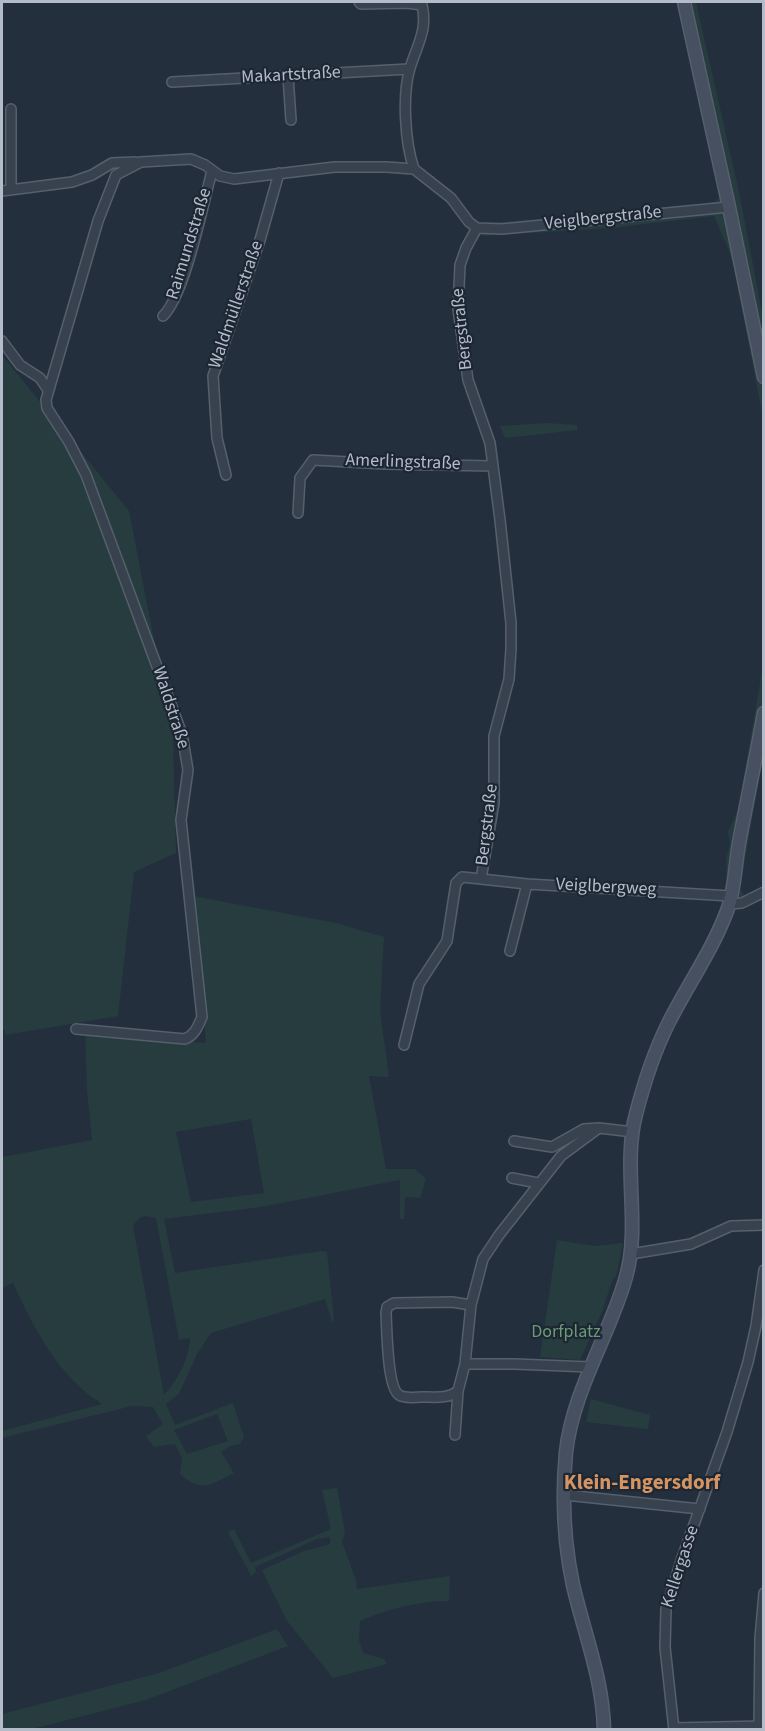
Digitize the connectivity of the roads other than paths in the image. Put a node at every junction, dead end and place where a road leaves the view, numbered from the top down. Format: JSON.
{"nodes":[{"id":1,"x":359,"y":2,"type":"edge"},
{"id":2,"x":684,"y":2,"type":"edge"},
{"id":3,"x":409,"y":69,"type":"junction"},
{"id":4,"x":288,"y":76,"type":"junction"},
{"id":5,"x":172,"y":82,"type":"dead end"},
{"id":6,"x":11,"y":110,"type":"dead end"},
{"id":7,"x":291,"y":120,"type":"dead end"},
{"id":8,"x":141,"y":162,"type":"junction"},
{"id":9,"x":414,"y":169,"type":"junction"},
{"id":10,"x":212,"y":171,"type":"junction"},
{"id":11,"x":279,"y":173,"type":"junction"},
{"id":12,"x":6,"y":190,"type":"edge"},
{"id":13,"x":729,"y":207,"type":"junction"},
{"id":14,"x":477,"y":228,"type":"junction"},
{"id":15,"x":163,"y":315,"type":"dead end"},
{"id":16,"x":2,"y":341,"type":"edge"},
{"id":17,"x":764,"y":377,"type":"edge"},
{"id":18,"x":48,"y":390,"type":"junction"},
{"id":19,"x":493,"y":466,"type":"junction"},
{"id":20,"x":226,"y":475,"type":"dead end"},
{"id":21,"x":298,"y":513,"type":"dead end"},
{"id":22,"x":764,"y":713,"type":"edge"},
{"id":23,"x":482,"y":879,"type":"junction"},
{"id":24,"x":527,"y":884,"type":"junction"},
{"id":25,"x":764,"y":892,"type":"edge"},
{"id":26,"x":730,"y":900,"type":"junction"},
{"id":27,"x":510,"y":951,"type":"dead end"},
{"id":28,"x":76,"y":1029,"type":"dead end"},
{"id":29,"x":404,"y":1045,"type":"dead end"},
{"id":30,"x":599,"y":1128,"type":"junction"},
{"id":31,"x":633,"y":1132,"type":"junction"},
{"id":32,"x":514,"y":1142,"type":"dead end"},
{"id":33,"x":512,"y":1178,"type":"dead end"},
{"id":34,"x":538,"y":1183,"type":"junction"},
{"id":35,"x":764,"y":1226,"type":"edge"},
{"id":36,"x":631,"y":1254,"type":"junction"},
{"id":37,"x":764,"y":1270,"type":"edge"},
{"id":38,"x":471,"y":1305,"type":"junction"},
{"id":39,"x":760,"y":1316,"type":"edge"},
{"id":40,"x":465,"y":1364,"type":"junction"},
{"id":41,"x":590,"y":1367,"type":"junction"},
{"id":42,"x":458,"y":1391,"type":"junction"},
{"id":43,"x":454,"y":1436,"type":"dead end"},
{"id":44,"x":565,"y":1495,"type":"junction"},
{"id":45,"x":700,"y":1509,"type":"junction"},
{"id":46,"x":764,"y":1593,"type":"edge"},
{"id":47,"x":761,"y":1726,"type":"edge"},
{"id":48,"x":674,"y":1729,"type":"edge"},
{"id":49,"x":604,"y":1730,"type":"edge"}],
"edges":[{"from":1,"to":3,"type":"street"},
{"from":2,"to":13,"type":"main road"},
{"from":3,"to":4,"type":"street","name":"Makartstraße"},
{"from":3,"to":9,"type":"street"},
{"from":4,"to":5,"type":"street","name":"Makartstraße"},
{"from":4,"to":7,"type":"street"},
{"from":6,"to":12,"type":"street"},
{"from":8,"to":10,"type":"street"},
{"from":8,"to":12,"type":"street"},
{"from":8,"to":18,"type":"street"},
{"from":9,"to":11,"type":"street"},
{"from":9,"to":14,"type":"street"},
{"from":10,"to":11,"type":"street"},
{"from":10,"to":15,"type":"street","name":"Raimundstraße"},
{"from":11,"to":20,"type":"street","name":"Waldmüllerstraße"},
{"from":13,"to":14,"type":"street","name":"Veiglbergstraße"},
{"from":13,"to":17,"type":"main road"},
{"from":14,"to":19,"type":"street","name":"Bergstraße"},
{"from":16,"to":18,"type":"street"},
{"from":18,"to":28,"type":"street","name":"Waldstraße"},
{"from":19,"to":21,"type":"street","name":"Amerlingstraße"},
{"from":19,"to":23,"type":"street","name":"Bergstraße"},
{"from":22,"to":26,"type":"main road"},
{"from":23,"to":24,"type":"street","name":"Veiglbergweg"},
{"from":23,"to":29,"type":"street","name":"Bergstraße"},
{"from":24,"to":26,"type":"street","name":"Veiglbergweg"},
{"from":24,"to":27,"type":"street"},
{"from":25,"to":26,"type":"street"},
{"from":26,"to":31,"type":"main road"},
{"from":30,"to":31,"type":"street"},
{"from":30,"to":32,"type":"street"},
{"from":30,"to":34,"type":"street"},
{"from":31,"to":36,"type":"main road"},
{"from":33,"to":34,"type":"street"},
{"from":34,"to":38,"type":"street"},
{"from":35,"to":36,"type":"street"},
{"from":36,"to":41,"type":"main road"},
{"from":37,"to":39,"type":"street","name":"Kellergasse"},
{"from":38,"to":40,"type":"street"},
{"from":38,"to":42,"type":"street"},
{"from":39,"to":45,"type":"street","name":"Kellergasse"},
{"from":40,"to":41,"type":"street"},
{"from":40,"to":42,"type":"street"},
{"from":41,"to":44,"type":"main road"},
{"from":42,"to":43,"type":"street"},
{"from":44,"to":45,"type":"street"},
{"from":44,"to":49,"type":"main road"},
{"from":45,"to":48,"type":"street","name":"Kellergasse"},
{"from":46,"to":47,"type":"street"},
{"from":47,"to":48,"type":"street"}]}
